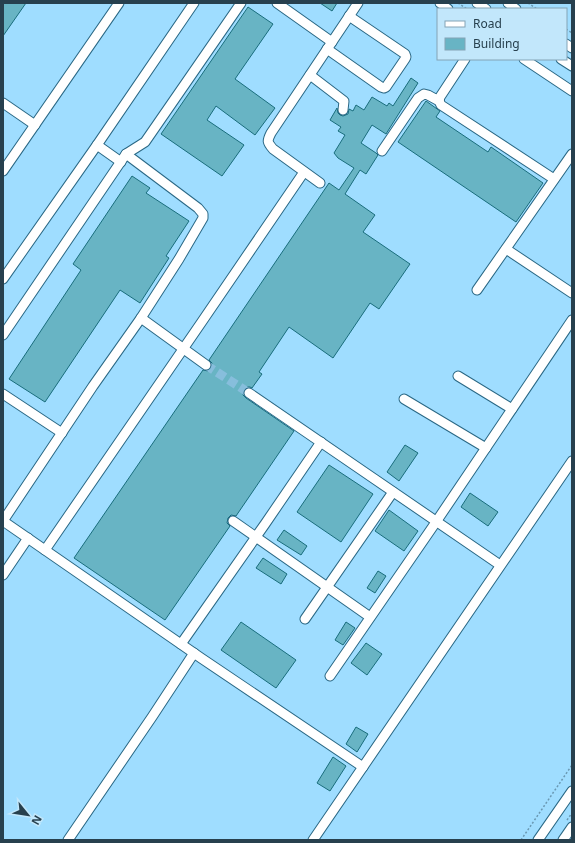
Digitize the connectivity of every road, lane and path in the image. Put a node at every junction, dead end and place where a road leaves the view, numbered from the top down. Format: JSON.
{"nodes":[{"id":1,"x":119,"y":3,"type":"edge"},
{"id":2,"x":194,"y":3,"type":"edge"},
{"id":3,"x":241,"y":3,"type":"edge"},
{"id":4,"x":277,"y":3,"type":"edge"},
{"id":5,"x":358,"y":3,"type":"edge"},
{"id":6,"x":349,"y":16,"type":"junction"},
{"id":7,"x":330,"y":45,"type":"junction"},
{"id":8,"x":464,"y":60,"type":"edge"},
{"id":9,"x":526,"y":60,"type":"edge"},
{"id":10,"x":563,"y":60,"type":"edge"},
{"id":11,"x":572,"y":66,"type":"edge"},
{"id":12,"x":310,"y":75,"type":"junction"},
{"id":13,"x":572,"y":91,"type":"edge"},
{"id":14,"x":439,"y":101,"type":"junction"},
{"id":15,"x":3,"y":102,"type":"edge"},
{"id":16,"x":344,"y":110,"type":"dead end"},
{"id":17,"x":35,"y":125,"type":"junction"},
{"id":18,"x":97,"y":145,"type":"junction"},
{"id":19,"x":382,"y":151,"type":"dead end"},
{"id":20,"x":572,"y":154,"type":"edge"},
{"id":21,"x":123,"y":158,"type":"junction"},
{"id":22,"x":3,"y":171,"type":"edge"},
{"id":23,"x":304,"y":172,"type":"junction"},
{"id":24,"x":554,"y":179,"type":"junction"},
{"id":25,"x":320,"y":183,"type":"dead end"},
{"id":26,"x":506,"y":249,"type":"junction"},
{"id":27,"x":3,"y":279,"type":"edge"},
{"id":28,"x":477,"y":290,"type":"dead end"},
{"id":29,"x":572,"y":293,"type":"edge"},
{"id":30,"x":141,"y":318,"type":"junction"},
{"id":31,"x":572,"y":320,"type":"edge"},
{"id":32,"x":3,"y":335,"type":"edge"},
{"id":33,"x":184,"y":349,"type":"junction"},
{"id":34,"x":206,"y":365,"type":"tunnel mouth"},
{"id":35,"x":458,"y":376,"type":"dead end"},
{"id":36,"x":249,"y":393,"type":"tunnel mouth"},
{"id":37,"x":3,"y":394,"type":"edge"},
{"id":38,"x":404,"y":399,"type":"dead end"},
{"id":39,"x":512,"y":409,"type":"junction"},
{"id":40,"x":62,"y":432,"type":"junction"},
{"id":41,"x":321,"y":442,"type":"junction"},
{"id":42,"x":486,"y":448,"type":"junction"},
{"id":43,"x":572,"y":461,"type":"edge"},
{"id":44,"x":393,"y":492,"type":"junction"},
{"id":45,"x":3,"y":521,"type":"edge"},
{"id":46,"x":233,"y":521,"type":"dead end"},
{"id":47,"x":436,"y":522,"type":"junction"},
{"id":48,"x":256,"y":537,"type":"junction"},
{"id":49,"x":28,"y":538,"type":"junction"},
{"id":50,"x":45,"y":550,"type":"junction"},
{"id":51,"x":500,"y":565,"type":"junction"},
{"id":52,"x":3,"y":575,"type":"edge"},
{"id":53,"x":327,"y":588,"type":"junction"},
{"id":54,"x":370,"y":617,"type":"junction"},
{"id":55,"x":305,"y":619,"type":"dead end"},
{"id":56,"x":181,"y":644,"type":"junction"},
{"id":57,"x":194,"y":653,"type":"junction"},
{"id":58,"x":330,"y":676,"type":"dead end"},
{"id":59,"x":572,"y":765,"type":"edge"},
{"id":60,"x":363,"y":767,"type":"junction"},
{"id":61,"x":572,"y":791,"type":"edge"},
{"id":62,"x":572,"y":827,"type":"edge"},
{"id":63,"x":68,"y":840,"type":"edge"},
{"id":64,"x":313,"y":840,"type":"edge"},
{"id":65,"x":521,"y":840,"type":"edge"},
{"id":66,"x":538,"y":840,"type":"edge"},
{"id":67,"x":563,"y":840,"type":"edge"}],
"edges":[{"from":1,"to":17,"type":"street"},
{"from":2,"to":18,"type":"street"},
{"from":3,"to":21,"type":"street"},
{"from":4,"to":7,"type":"street"},
{"from":5,"to":6,"type":"street"},
{"from":6,"to":7,"type":"street"},
{"from":6,"to":7,"type":"street"},
{"from":7,"to":12,"type":"street"},
{"from":8,"to":14,"type":"street"},
{"from":9,"to":13,"type":"street"},
{"from":10,"to":11,"type":"street"},
{"from":12,"to":16,"type":"street"},
{"from":12,"to":23,"type":"street"},
{"from":14,"to":19,"type":"street"},
{"from":14,"to":24,"type":"street"},
{"from":15,"to":17,"type":"street"},
{"from":17,"to":22,"type":"street"},
{"from":18,"to":21,"type":"street"},
{"from":18,"to":27,"type":"street"},
{"from":20,"to":24,"type":"street"},
{"from":21,"to":30,"type":"street"},
{"from":21,"to":32,"type":"street"},
{"from":23,"to":25,"type":"street"},
{"from":23,"to":33,"type":"street"},
{"from":24,"to":26,"type":"street"},
{"from":26,"to":28,"type":"street"},
{"from":26,"to":29,"type":"street"},
{"from":30,"to":33,"type":"street"},
{"from":30,"to":40,"type":"street"},
{"from":31,"to":39,"type":"street"},
{"from":33,"to":34,"type":"street"},
{"from":33,"to":50,"type":"street"},
{"from":35,"to":39,"type":"street"},
{"from":36,"to":41,"type":"street"},
{"from":37,"to":40,"type":"street"},
{"from":38,"to":42,"type":"street"},
{"from":39,"to":42,"type":"street"},
{"from":40,"to":45,"type":"street"},
{"from":41,"to":44,"type":"street"},
{"from":41,"to":48,"type":"street"},
{"from":42,"to":47,"type":"street"},
{"from":43,"to":51,"type":"street"},
{"from":44,"to":47,"type":"street"},
{"from":44,"to":53,"type":"street"},
{"from":45,"to":49,"type":"street"},
{"from":46,"to":48,"type":"street"},
{"from":47,"to":51,"type":"street"},
{"from":47,"to":54,"type":"street"},
{"from":48,"to":53,"type":"street"},
{"from":48,"to":56,"type":"street"},
{"from":49,"to":50,"type":"street"},
{"from":49,"to":52,"type":"street"},
{"from":50,"to":56,"type":"street"},
{"from":51,"to":60,"type":"street"},
{"from":53,"to":54,"type":"street"},
{"from":53,"to":55,"type":"street"},
{"from":54,"to":58,"type":"street"},
{"from":56,"to":57,"type":"street"},
{"from":57,"to":60,"type":"street"},
{"from":57,"to":63,"type":"street"},
{"from":59,"to":65,"type":"path"},
{"from":60,"to":64,"type":"street"},
{"from":61,"to":66,"type":"street"},
{"from":62,"to":67,"type":"street"}]}
